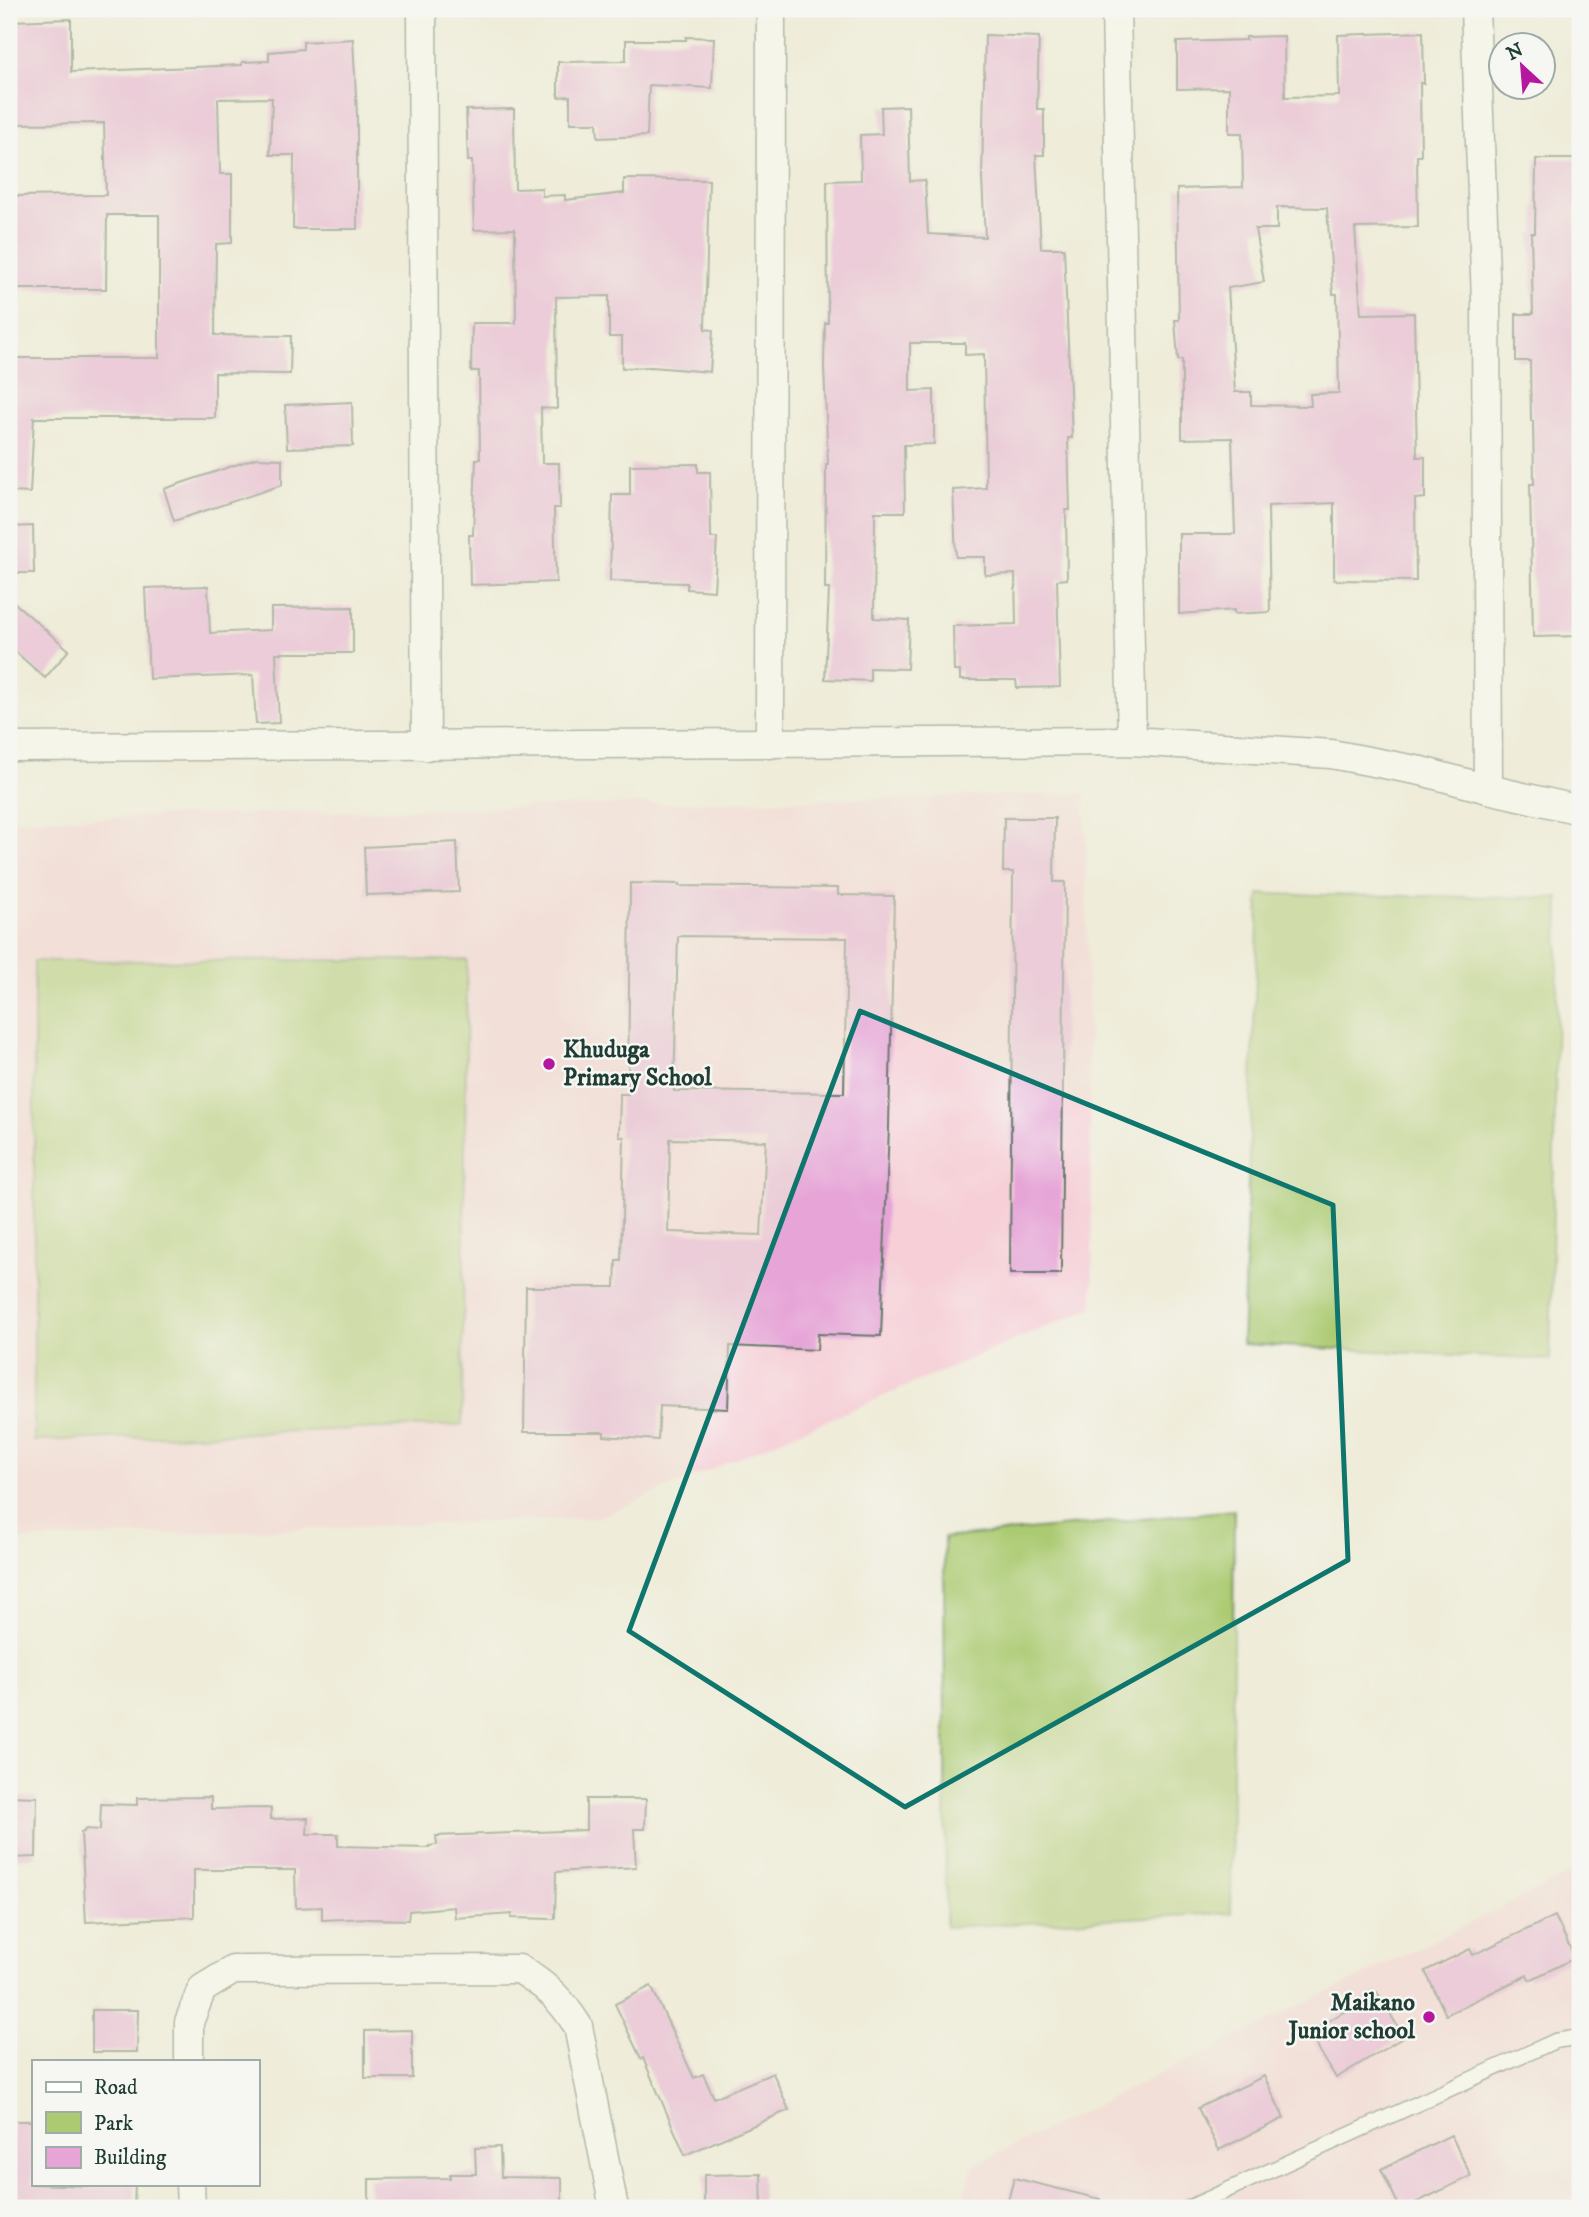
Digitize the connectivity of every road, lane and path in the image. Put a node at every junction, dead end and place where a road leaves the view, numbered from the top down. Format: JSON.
{"nodes":[{"id":1,"x":422,"y":9,"type":"edge"},
{"id":2,"x":771,"y":9,"type":"edge"},
{"id":3,"x":1116,"y":9,"type":"edge"},
{"id":4,"x":1475,"y":9,"type":"edge"},
{"id":5,"x":1132,"y":741,"type":"junction"},
{"id":6,"x":770,"y":744,"type":"junction"},
{"id":7,"x":426,"y":746,"type":"junction"},
{"id":8,"x":9,"y":747,"type":"edge"},
{"id":9,"x":1488,"y":789,"type":"junction"},
{"id":10,"x":1580,"y":810,"type":"edge"},
{"id":11,"x":1580,"y":2037,"type":"edge"},
{"id":12,"x":189,"y":2060,"type":"edge"},
{"id":13,"x":190,"y":2186,"type":"edge"},
{"id":14,"x":191,"y":2208,"type":"edge"},
{"id":15,"x":614,"y":2208,"type":"edge"},
{"id":16,"x":1188,"y":2208,"type":"edge"}],
"edges":[{"from":1,"to":7,"type":"street"},
{"from":2,"to":6,"type":"street"},
{"from":3,"to":5,"type":"street"},
{"from":4,"to":9,"type":"street"},
{"from":5,"to":6,"type":"street"},
{"from":5,"to":9,"type":"street"},
{"from":6,"to":7,"type":"street"},
{"from":7,"to":8,"type":"street"},
{"from":9,"to":10,"type":"street"},
{"from":11,"to":16,"type":"lane"},
{"from":12,"to":15,"type":"street"},
{"from":13,"to":14,"type":"street"}]}
